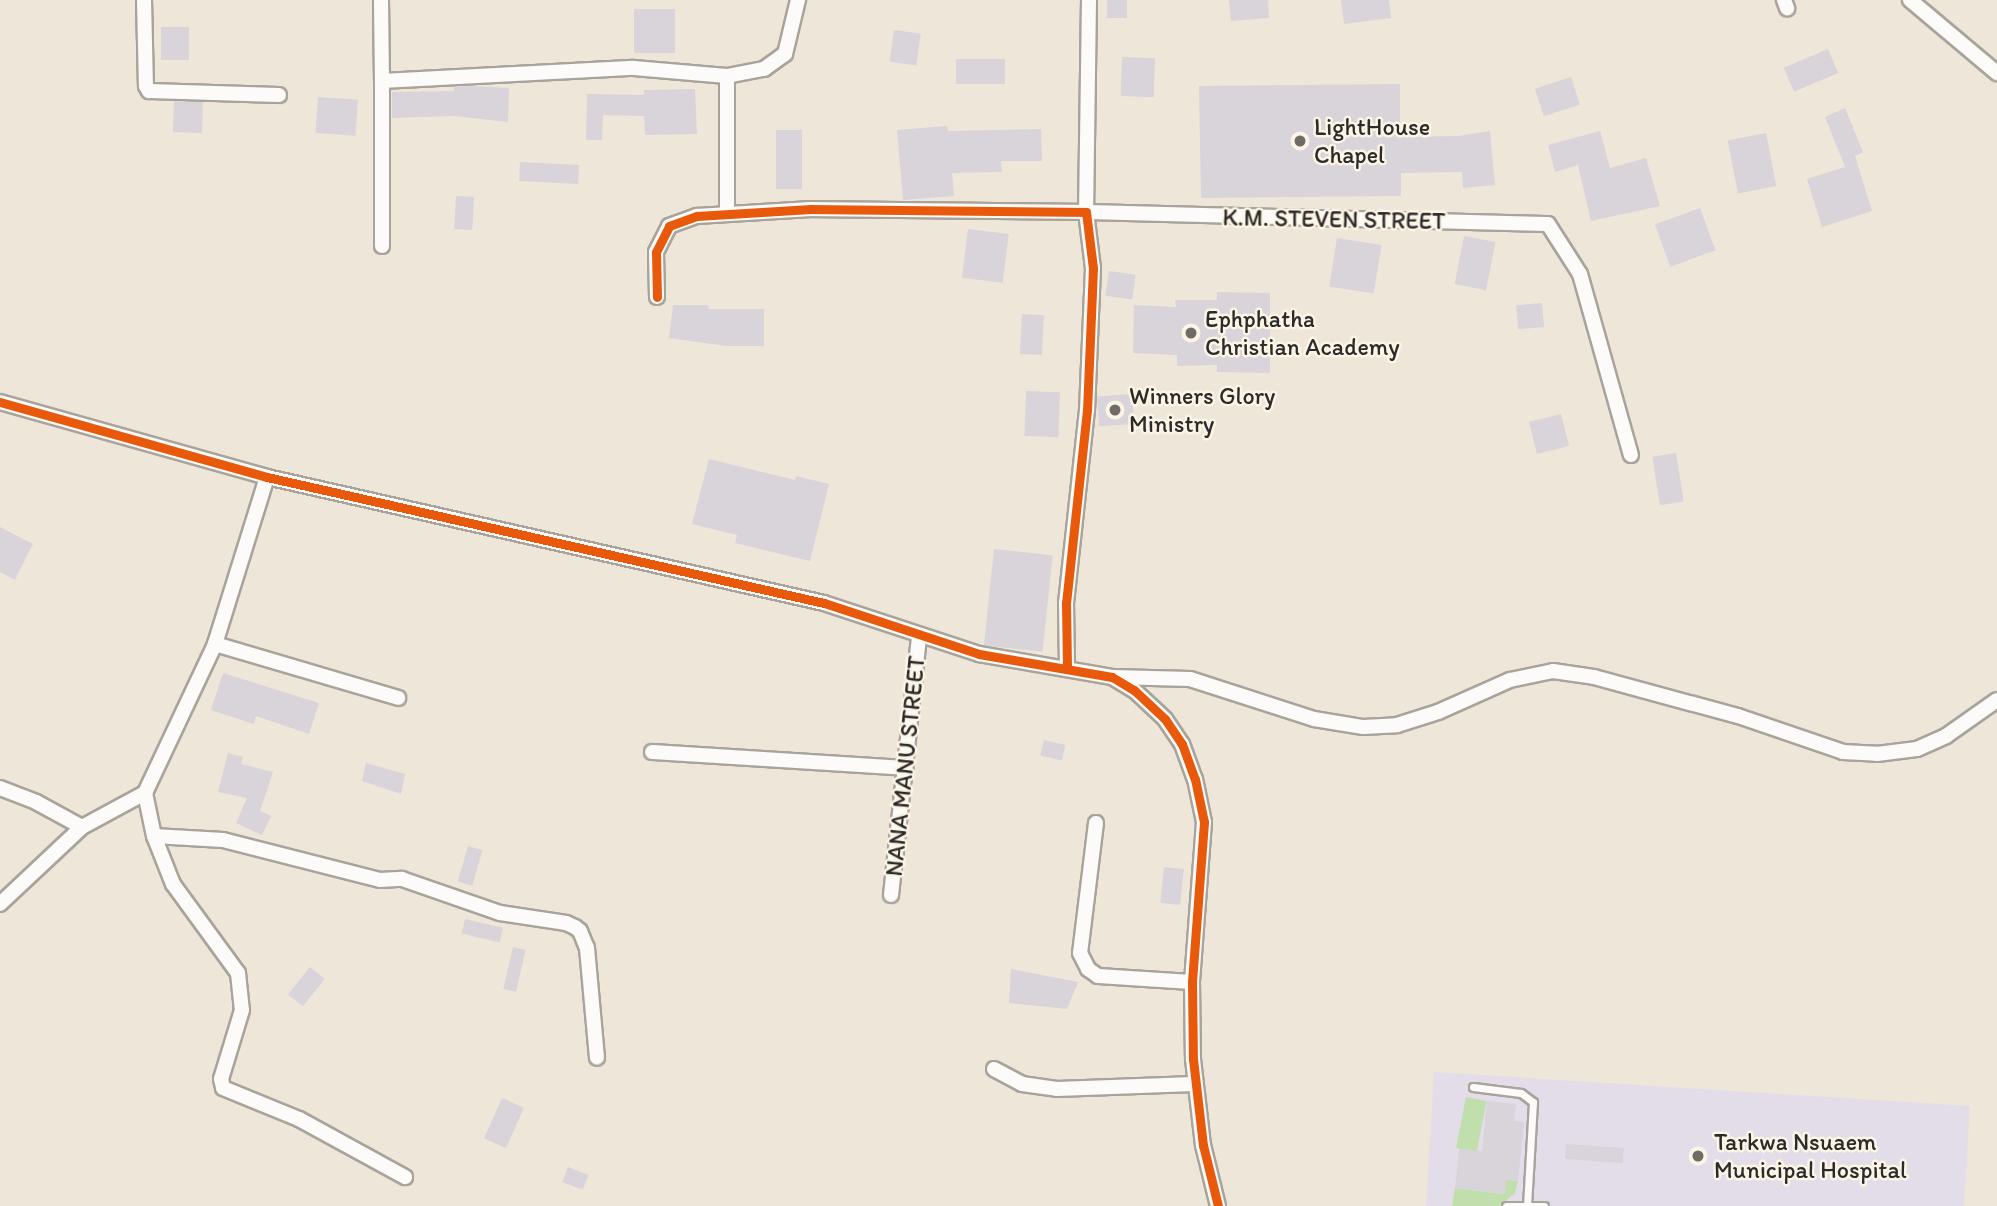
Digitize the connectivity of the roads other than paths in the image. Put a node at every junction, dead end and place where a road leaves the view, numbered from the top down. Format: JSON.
{"nodes":[{"id":1,"x":144,"y":0,"type":"edge"},
{"id":2,"x":381,"y":0,"type":"edge"},
{"id":3,"x":798,"y":0,"type":"edge"},
{"id":4,"x":1089,"y":0,"type":"edge"},
{"id":5,"x":1910,"y":0,"type":"edge"},
{"id":6,"x":1997,"y":73,"type":"edge"},
{"id":7,"x":727,"y":76,"type":"junction"},
{"id":8,"x":382,"y":81,"type":"junction"},
{"id":9,"x":279,"y":95,"type":"dead end"},
{"id":10,"x":1086,"y":212,"type":"junction"},
{"id":11,"x":727,"y":213,"type":"junction"},
{"id":12,"x":382,"y":246,"type":"dead end"},
{"id":13,"x":657,"y":297,"type":"dead end"},
{"id":14,"x":0,"y":402,"type":"edge"},
{"id":15,"x":1631,"y":455,"type":"dead end"},
{"id":16,"x":267,"y":477,"type":"junction"},
{"id":17,"x":919,"y":636,"type":"junction"},
{"id":18,"x":215,"y":644,"type":"junction"},
{"id":19,"x":1067,"y":668,"type":"junction"},
{"id":20,"x":1112,"y":677,"type":"junction"},
{"id":21,"x":398,"y":698,"type":"dead end"},
{"id":22,"x":1997,"y":700,"type":"edge"},
{"id":23,"x":652,"y":752,"type":"dead end"},
{"id":24,"x":905,"y":768,"type":"junction"},
{"id":25,"x":0,"y":788,"type":"edge"},
{"id":26,"x":145,"y":793,"type":"junction"},
{"id":27,"x":1096,"y":822,"type":"dead end"},
{"id":28,"x":82,"y":827,"type":"junction"},
{"id":29,"x":154,"y":836,"type":"junction"},
{"id":30,"x":891,"y":895,"type":"dead end"},
{"id":31,"x":0,"y":904,"type":"edge"},
{"id":32,"x":1192,"y":982,"type":"junction"},
{"id":33,"x":597,"y":1058,"type":"dead end"},
{"id":34,"x":994,"y":1069,"type":"dead end"},
{"id":35,"x":1194,"y":1084,"type":"junction"},
{"id":36,"x":1473,"y":1087,"type":"dead end"},
{"id":37,"x":405,"y":1177,"type":"dead end"},
{"id":38,"x":1531,"y":1205,"type":"edge"},
{"id":39,"x":1217,"y":1206,"type":"edge"},
{"id":40,"x":1506,"y":1206,"type":"edge"},
{"id":41,"x":1544,"y":1206,"type":"edge"}],
"edges":[{"from":1,"to":9,"type":"street"},
{"from":2,"to":8,"type":"street"},
{"from":3,"to":7,"type":"street"},
{"from":4,"to":10,"type":"street"},
{"from":5,"to":6,"type":"street"},
{"from":7,"to":8,"type":"street"},
{"from":7,"to":11,"type":"street"},
{"from":8,"to":12,"type":"street"},
{"from":10,"to":11,"type":"street"},
{"from":10,"to":15,"type":"street","name":"K.M. STEVEN STREET"},
{"from":10,"to":19,"type":"street"},
{"from":11,"to":13,"type":"street"},
{"from":14,"to":16,"type":"street"},
{"from":16,"to":17,"type":"street"},
{"from":16,"to":18,"type":"street"},
{"from":17,"to":19,"type":"street"},
{"from":17,"to":24,"type":"street","name":"NANA MANU STREET"},
{"from":18,"to":21,"type":"street"},
{"from":18,"to":26,"type":"street"},
{"from":19,"to":20,"type":"street"},
{"from":20,"to":22,"type":"street"},
{"from":20,"to":32,"type":"street"},
{"from":23,"to":24,"type":"street"},
{"from":24,"to":30,"type":"street","name":"NANA MANU STREET"},
{"from":25,"to":28,"type":"street"},
{"from":26,"to":28,"type":"street"},
{"from":26,"to":29,"type":"street"},
{"from":27,"to":32,"type":"street"},
{"from":28,"to":31,"type":"street"},
{"from":29,"to":33,"type":"street"},
{"from":29,"to":37,"type":"street"},
{"from":32,"to":35,"type":"street"},
{"from":34,"to":35,"type":"street"},
{"from":35,"to":39,"type":"street"},
{"from":36,"to":38,"type":"lane"},
{"from":38,"to":40,"type":"lane"},
{"from":38,"to":41,"type":"lane"}]}
